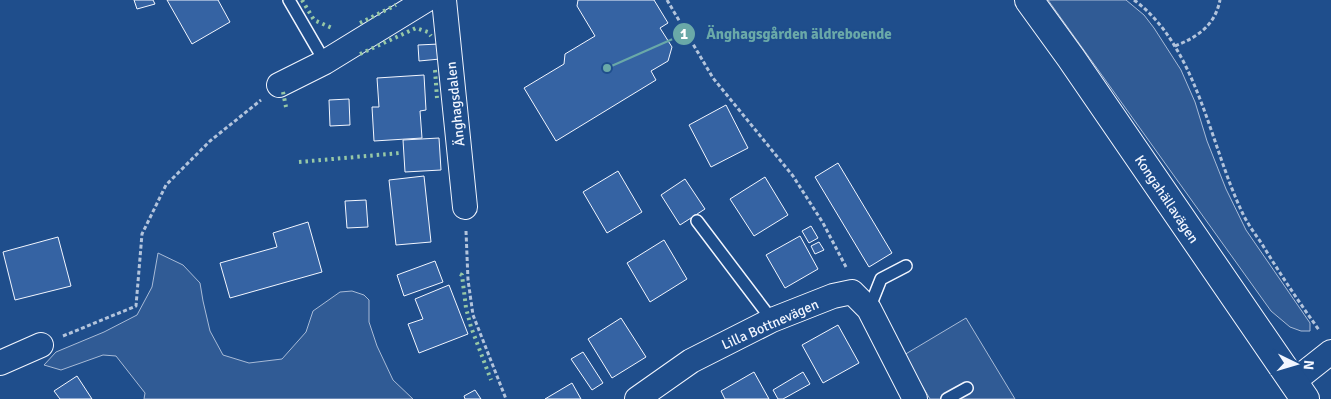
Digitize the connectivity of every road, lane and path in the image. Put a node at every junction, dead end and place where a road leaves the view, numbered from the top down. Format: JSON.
{"nodes":[{"id":1,"x":289,"y":0,"type":"edge"},
{"id":2,"x":426,"y":0,"type":"edge"},
{"id":3,"x":444,"y":0,"type":"edge"},
{"id":4,"x":667,"y":0,"type":"edge"},
{"id":5,"x":1029,"y":0,"type":"edge"},
{"id":6,"x":1134,"y":0,"type":"edge"},
{"id":7,"x":1220,"y":0,"type":"edge"},
{"id":8,"x":1175,"y":46,"type":"junction"},
{"id":9,"x":325,"y":62,"type":"junction"},
{"id":10,"x":279,"y":85,"type":"joint"},
{"id":11,"x":465,"y":207,"type":"joint"},
{"id":12,"x":697,"y":221,"type":"dead end"},
{"id":13,"x":906,"y":266,"type":"dead end"},
{"id":14,"x":852,"y":292,"type":"junction"},
{"id":15,"x":868,"y":309,"type":"junction"},
{"id":16,"x":772,"y":320,"type":"junction"},
{"id":17,"x":1320,"y":331,"type":"dead end"},
{"id":18,"x":41,"y":345,"type":"joint"},
{"id":19,"x":1331,"y":352,"type":"edge"},
{"id":20,"x":0,"y":363,"type":"edge"},
{"id":21,"x":967,"y":388,"type":"dead end"},
{"id":22,"x":1299,"y":391,"type":"edge"},
{"id":23,"x":506,"y":399,"type":"edge"},
{"id":24,"x":637,"y":399,"type":"edge"},
{"id":25,"x":915,"y":399,"type":"edge"},
{"id":26,"x":947,"y":399,"type":"edge"}],
"edges":[{"from":1,"to":9,"type":"lane"},
{"from":2,"to":9,"type":"street"},
{"from":3,"to":11,"type":"street","name":"Änghagsdalen"},
{"from":4,"to":14,"type":"path"},
{"from":5,"to":22,"type":"street","name":"Kongahällavägen"},
{"from":6,"to":8,"type":"path"},
{"from":7,"to":8,"type":"path"},
{"from":8,"to":17,"type":"path"},
{"from":9,"to":10,"type":"street"},
{"from":10,"to":18,"type":"path"},
{"from":11,"to":23,"type":"path"},
{"from":12,"to":16,"type":"lane"},
{"from":13,"to":15,"type":"lane"},
{"from":14,"to":15,"type":"street"},
{"from":14,"to":16,"type":"street","name":"Lilla Bottnevägen"},
{"from":15,"to":25,"type":"street"},
{"from":16,"to":24,"type":"street","name":"Lilla Bottnevägen"},
{"from":18,"to":20,"type":"street"},
{"from":19,"to":22,"type":"street"},
{"from":21,"to":26,"type":"lane"}]}
